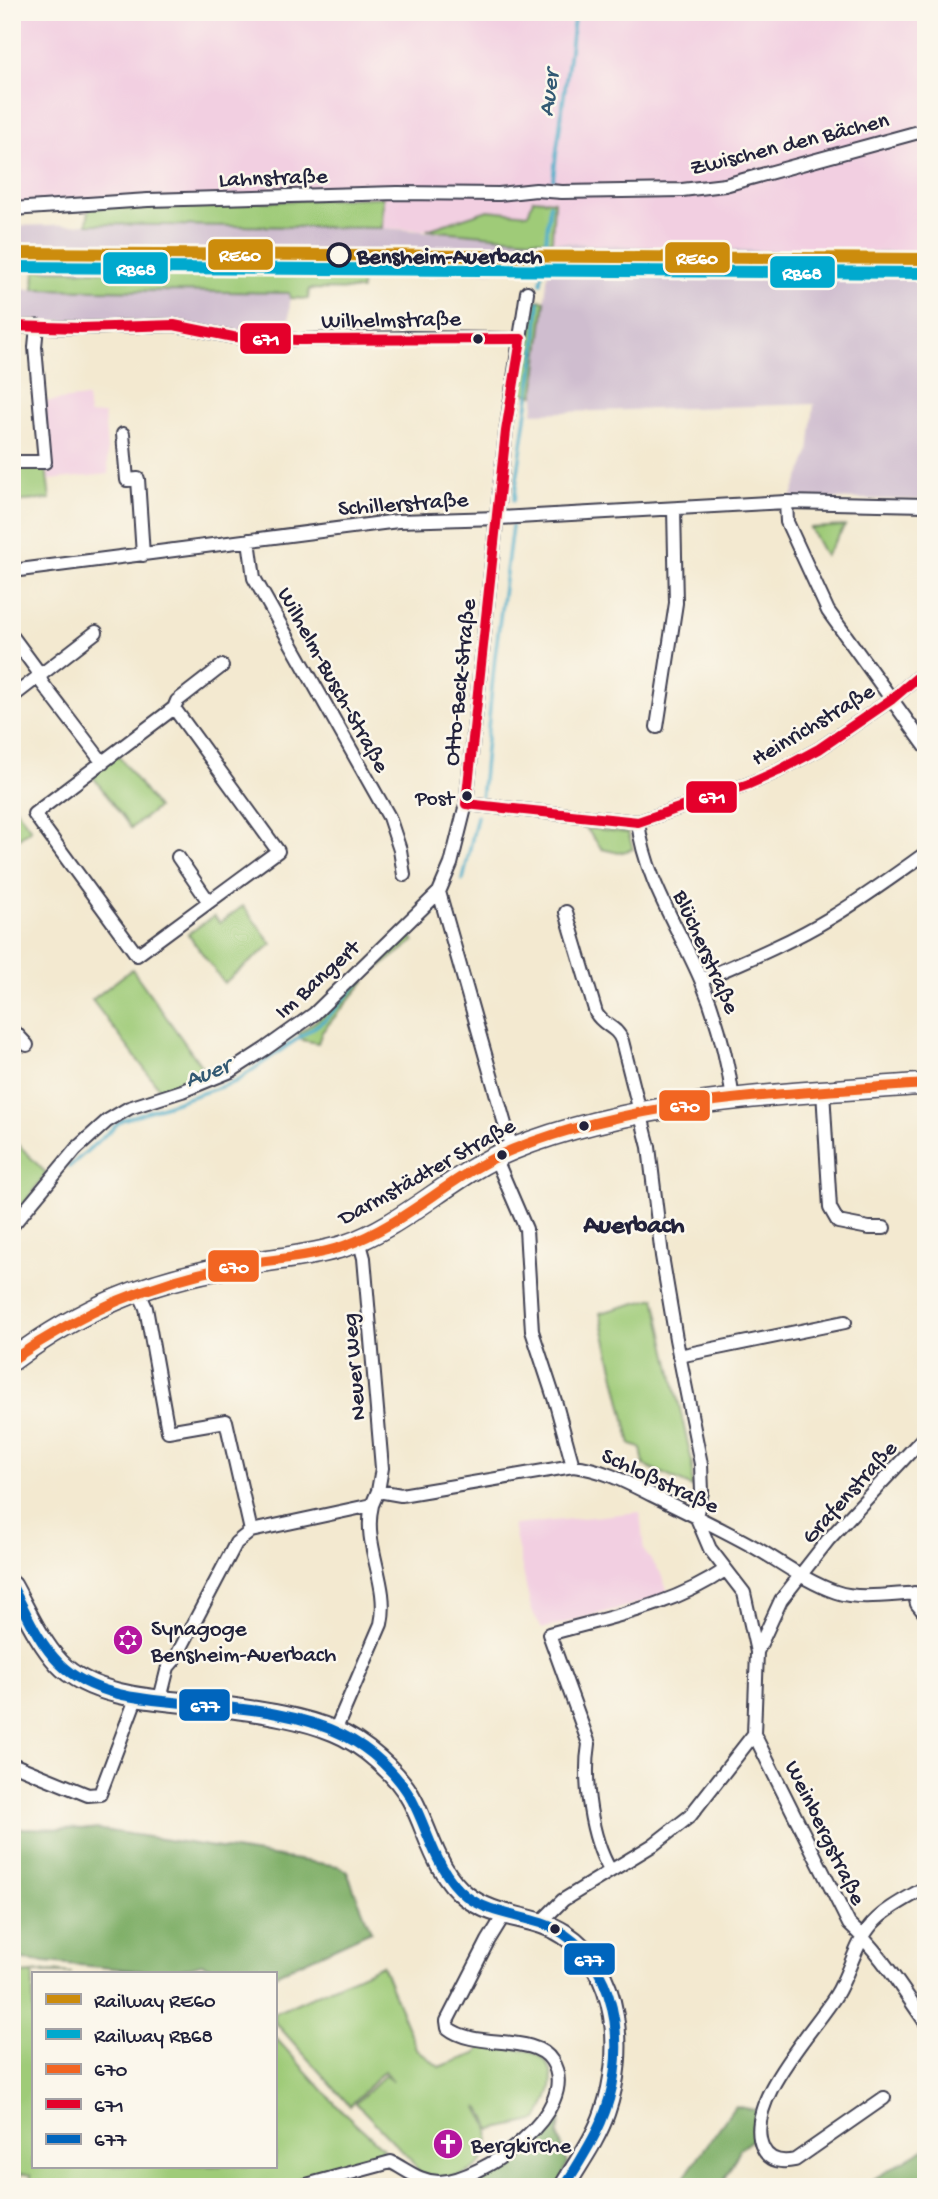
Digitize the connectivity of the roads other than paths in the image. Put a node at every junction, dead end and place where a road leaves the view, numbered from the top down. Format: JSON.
{"nodes":[{"id":1,"x":926,"y":130,"type":"edge"},
{"id":2,"x":540,"y":190,"type":"joint"},
{"id":3,"x":12,"y":209,"type":"edge"},
{"id":4,"x":527,"y":292,"type":"dead end"},
{"id":5,"x":12,"y":326,"type":"edge"},
{"id":6,"x":37,"y":327,"type":"junction"},
{"id":7,"x":521,"y":339,"type":"junction"},
{"id":8,"x":123,"y":434,"type":"dead end"},
{"id":9,"x":12,"y":462,"type":"edge"},
{"id":10,"x":786,"y":502,"type":"junction"},
{"id":11,"x":926,"y":505,"type":"edge"},
{"id":12,"x":674,"y":509,"type":"junction"},
{"id":13,"x":498,"y":518,"type":"junction"},
{"id":14,"x":249,"y":540,"type":"junction"},
{"id":15,"x":143,"y":555,"type":"junction"},
{"id":16,"x":12,"y":571,"type":"edge"},
{"id":17,"x":96,"y":632,"type":"dead end"},
{"id":18,"x":12,"y":636,"type":"edge"},
{"id":19,"x":222,"y":666,"type":"dead end"},
{"id":20,"x":926,"y":670,"type":"edge"},
{"id":21,"x":40,"y":676,"type":"junction"},
{"id":22,"x":12,"y":697,"type":"edge"},
{"id":23,"x":892,"y":699,"type":"junction"},
{"id":24,"x":174,"y":708,"type":"junction"},
{"id":25,"x":657,"y":727,"type":"dead end"},
{"id":26,"x":926,"y":747,"type":"edge"},
{"id":27,"x":103,"y":763,"type":"junction"},
{"id":28,"x":466,"y":804,"type":"junction"},
{"id":29,"x":638,"y":822,"type":"junction"},
{"id":30,"x":926,"y":853,"type":"edge"},
{"id":31,"x":178,"y":857,"type":"dead end"},
{"id":32,"x":404,"y":875,"type":"dead end"},
{"id":33,"x":439,"y":892,"type":"junction"},
{"id":34,"x":209,"y":902,"type":"junction"},
{"id":35,"x":566,"y":912,"type":"dead end"},
{"id":36,"x":701,"y":980,"type":"junction"},
{"id":37,"x":12,"y":1029,"type":"edge"},
{"id":38,"x":26,"y":1045,"type":"dead end"},
{"id":39,"x":926,"y":1084,"type":"edge"},
{"id":40,"x":823,"y":1091,"type":"junction"},
{"id":41,"x":733,"y":1099,"type":"junction"},
{"id":42,"x":640,"y":1114,"type":"junction"},
{"id":43,"x":504,"y":1153,"type":"junction"},
{"id":44,"x":12,"y":1226,"type":"edge"},
{"id":45,"x":884,"y":1228,"type":"dead end"},
{"id":46,"x":359,"y":1240,"type":"junction"},
{"id":47,"x":138,"y":1290,"type":"junction"},
{"id":48,"x":845,"y":1322,"type":"dead end"},
{"id":49,"x":679,"y":1356,"type":"junction"},
{"id":50,"x":12,"y":1360,"type":"edge"},
{"id":51,"x":925,"y":1437,"type":"edge"},
{"id":52,"x":573,"y":1466,"type":"junction"},
{"id":53,"x":378,"y":1491,"type":"junction"},
{"id":54,"x":372,"y":1505,"type":"junction"},
{"id":55,"x":696,"y":1516,"type":"junction"},
{"id":56,"x":251,"y":1531,"type":"junction"},
{"id":57,"x":725,"y":1570,"type":"junction"},
{"id":58,"x":801,"y":1576,"type":"junction"},
{"id":59,"x":12,"y":1586,"type":"edge"},
{"id":60,"x":920,"y":1593,"type":"edge"},
{"id":61,"x":926,"y":1615,"type":"edge"},
{"id":62,"x":757,"y":1652,"type":"junction"},
{"id":63,"x":137,"y":1696,"type":"junction"},
{"id":64,"x":160,"y":1699,"type":"junction"},
{"id":65,"x":335,"y":1731,"type":"junction"},
{"id":66,"x":754,"y":1734,"type":"junction"},
{"id":67,"x":12,"y":1764,"type":"edge"},
{"id":68,"x":610,"y":1870,"type":"junction"},
{"id":69,"x":926,"y":1887,"type":"edge"},
{"id":70,"x":504,"y":1915,"type":"junction"},
{"id":71,"x":540,"y":1923,"type":"junction"},
{"id":72,"x":863,"y":1937,"type":"junction"},
{"id":73,"x":926,"y":2023,"type":"edge"},
{"id":74,"x":884,"y":2098,"type":"dead end"},
{"id":75,"x":299,"y":2187,"type":"edge"},
{"id":76,"x":564,"y":2187,"type":"edge"}],
"edges":[{"from":1,"to":2,"type":"street","name":"Zwischen den Bächen"},
{"from":2,"to":3,"type":"street","name":"Lahnstraße"},
{"from":4,"to":7,"type":"street","name":"Otto-Beck-Straße"},
{"from":5,"to":6,"type":"street","name":"Wilhelmstraße"},
{"from":6,"to":7,"type":"street","name":"Wilhelmstraße"},
{"from":6,"to":9,"type":"street"},
{"from":7,"to":13,"type":"street","name":"Otto-Beck-Straße"},
{"from":8,"to":15,"type":"street"},
{"from":10,"to":11,"type":"street","name":"Schillerstraße"},
{"from":10,"to":12,"type":"street","name":"Schillerstraße"},
{"from":10,"to":23,"type":"street"},
{"from":12,"to":13,"type":"street","name":"Schillerstraße"},
{"from":12,"to":25,"type":"street"},
{"from":13,"to":14,"type":"street","name":"Schillerstraße"},
{"from":13,"to":28,"type":"street","name":"Otto-Beck-Straße"},
{"from":14,"to":15,"type":"street","name":"Schillerstraße"},
{"from":14,"to":32,"type":"street","name":"Wilhelm-Busch-Straße"},
{"from":15,"to":16,"type":"street","name":"Schillerstraße"},
{"from":17,"to":21,"type":"street"},
{"from":18,"to":21,"type":"street"},
{"from":19,"to":24,"type":"street"},
{"from":20,"to":23,"type":"street","name":"Heinrichstraße"},
{"from":21,"to":22,"type":"street"},
{"from":21,"to":27,"type":"street"},
{"from":23,"to":26,"type":"street"},
{"from":23,"to":29,"type":"street","name":"Heinrichstraße"},
{"from":24,"to":27,"type":"street"},
{"from":24,"to":34,"type":"street"},
{"from":27,"to":34,"type":"street"},
{"from":28,"to":29,"type":"street","name":"Heinrichstraße"},
{"from":28,"to":33,"type":"street","name":"Otto-Beck-Straße"},
{"from":29,"to":36,"type":"street","name":"Blücherstraße"},
{"from":30,"to":36,"type":"street"},
{"from":31,"to":34,"type":"street"},
{"from":33,"to":43,"type":"street"},
{"from":33,"to":44,"type":"street","name":"Im Bangert"},
{"from":35,"to":42,"type":"street"},
{"from":36,"to":41,"type":"street","name":"Blücherstraße"},
{"from":37,"to":38,"type":"street"},
{"from":39,"to":40,"type":"main road","name":"Darmstädter Straße"},
{"from":40,"to":41,"type":"main road","name":"Darmstädter Straße"},
{"from":40,"to":45,"type":"street"},
{"from":41,"to":42,"type":"main road","name":"Darmstädter Straße"},
{"from":42,"to":43,"type":"main road","name":"Darmstädter Straße"},
{"from":42,"to":49,"type":"street"},
{"from":43,"to":46,"type":"main road","name":"Darmstädter Straße"},
{"from":43,"to":52,"type":"street"},
{"from":46,"to":47,"type":"main road","name":"Darmstädter Straße"},
{"from":46,"to":53,"type":"street","name":"Neuer Weg"},
{"from":47,"to":50,"type":"main road","name":"Darmstädter Straße"},
{"from":47,"to":56,"type":"street"},
{"from":48,"to":49,"type":"street"},
{"from":49,"to":55,"type":"street"},
{"from":51,"to":58,"type":"street","name":"Grafenstraße"},
{"from":52,"to":53,"type":"street","name":"Schloßstraße"},
{"from":52,"to":55,"type":"street","name":"Schloßstraße"},
{"from":53,"to":54,"type":"street"},
{"from":54,"to":56,"type":"street"},
{"from":54,"to":65,"type":"street"},
{"from":55,"to":57,"type":"street"},
{"from":55,"to":58,"type":"street","name":"Schloßstraße"},
{"from":56,"to":64,"type":"street"},
{"from":57,"to":62,"type":"street"},
{"from":57,"to":68,"type":"street"},
{"from":58,"to":60,"type":"street","name":"Schloßstraße"},
{"from":58,"to":62,"type":"street","name":"Grafenstraße"},
{"from":59,"to":63,"type":"main road"},
{"from":60,"to":61,"type":"street"},
{"from":62,"to":66,"type":"street"},
{"from":63,"to":64,"type":"main road"},
{"from":63,"to":67,"type":"street"},
{"from":64,"to":65,"type":"main road"},
{"from":65,"to":70,"type":"main road"},
{"from":66,"to":68,"type":"street"},
{"from":66,"to":72,"type":"street","name":"Weinbergstraße"},
{"from":68,"to":71,"type":"street"},
{"from":69,"to":72,"type":"street"},
{"from":70,"to":71,"type":"main road"},
{"from":70,"to":75,"type":"street"},
{"from":71,"to":76,"type":"main road"},
{"from":72,"to":73,"type":"street"},
{"from":72,"to":74,"type":"street","name":"Weinbergstraße"}]}
